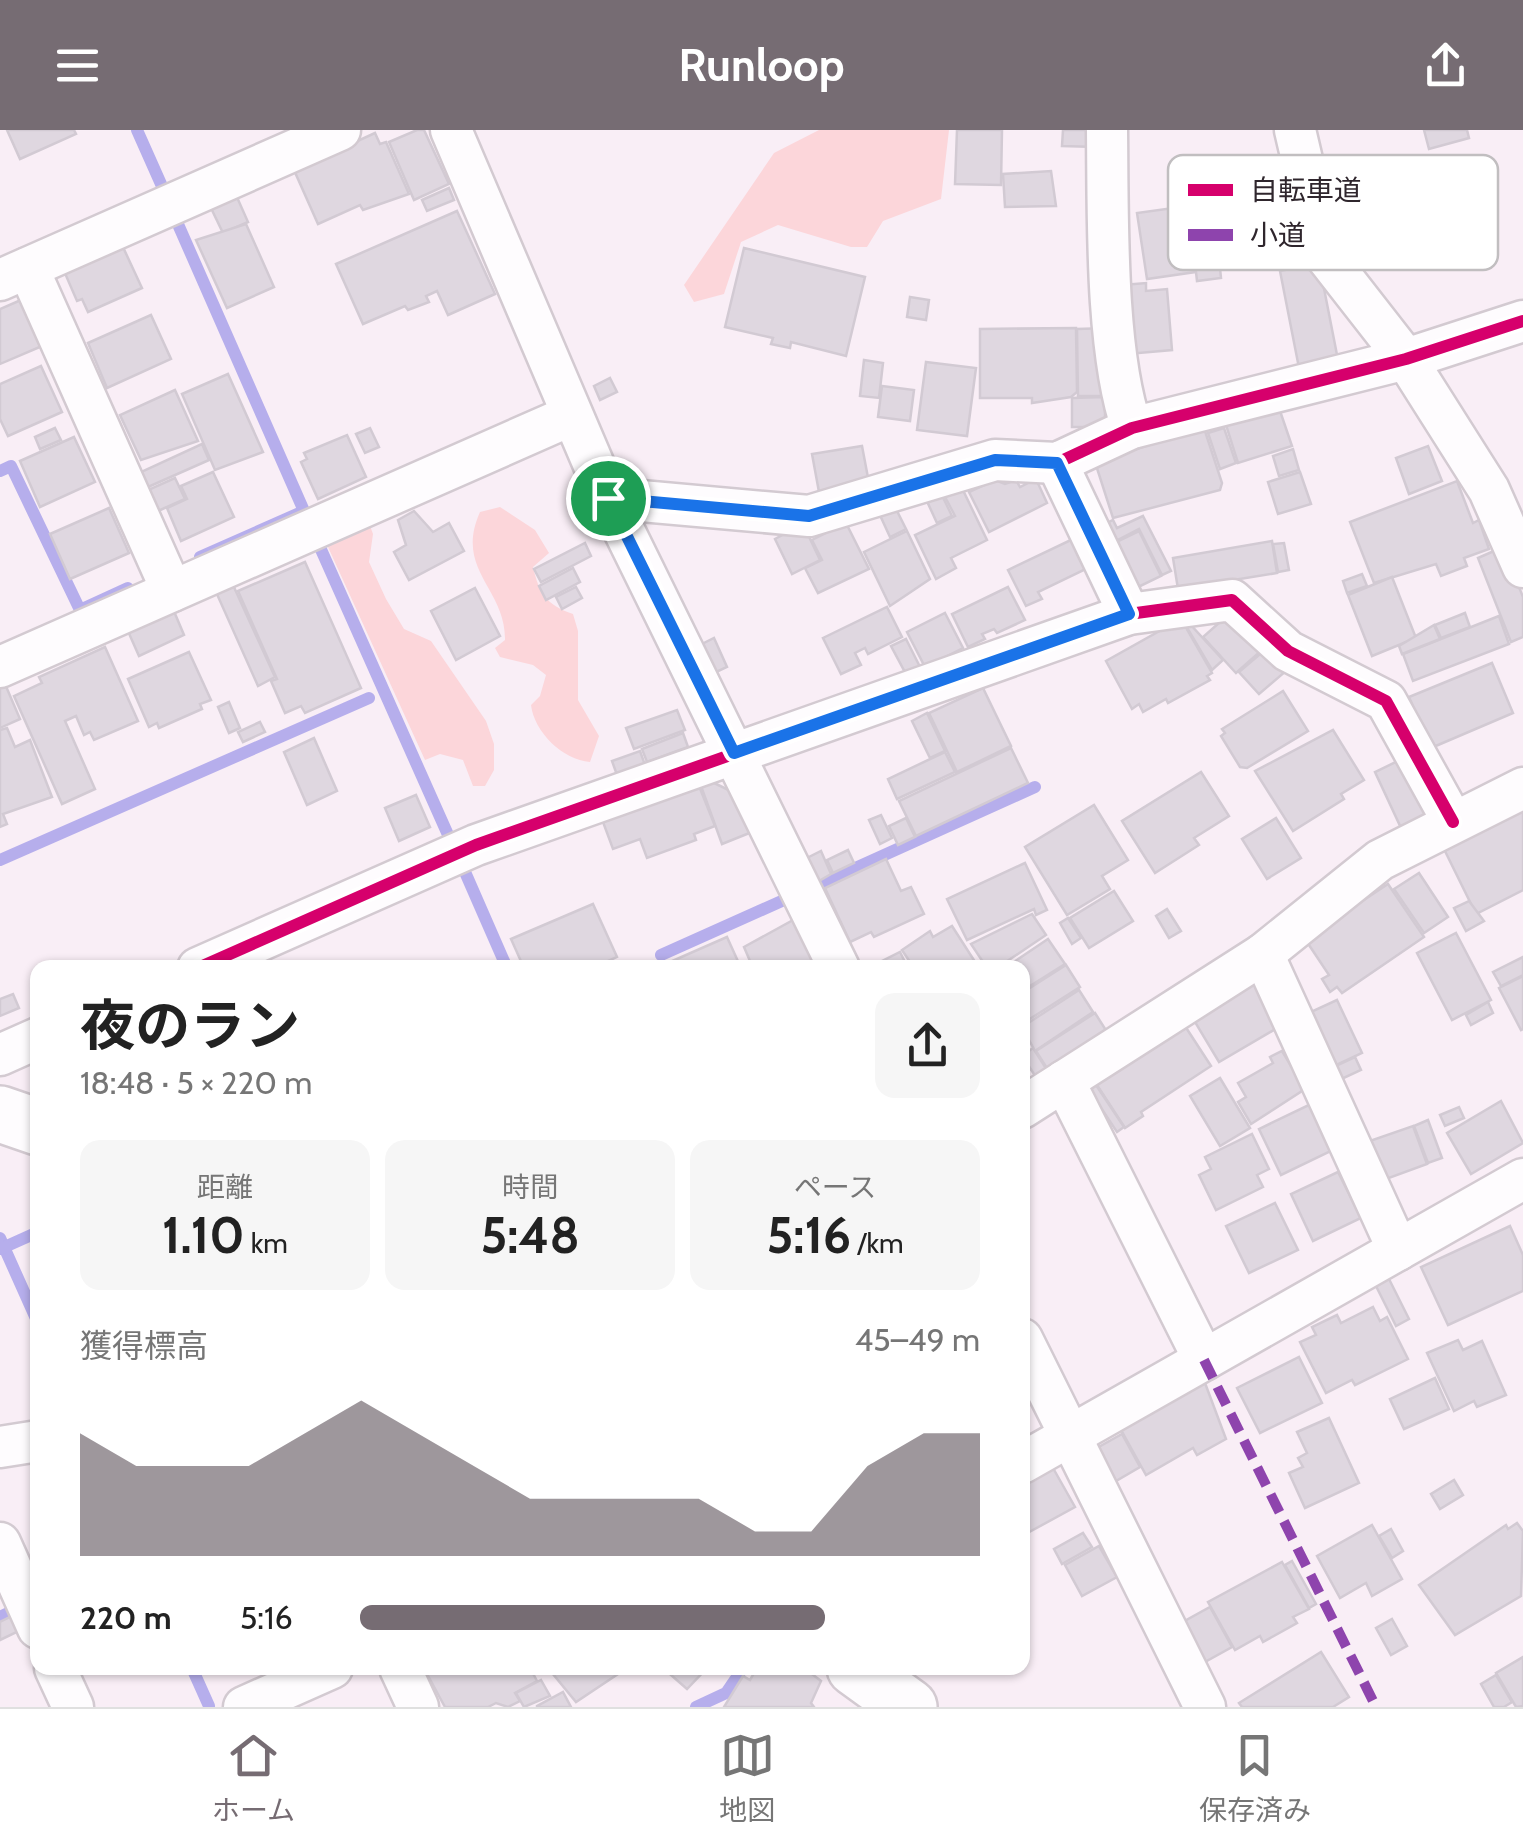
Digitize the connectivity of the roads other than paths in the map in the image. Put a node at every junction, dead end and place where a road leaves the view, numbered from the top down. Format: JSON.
{"nodes":[{"id":1,"x":340,"y":130,"type":"edge"},
{"id":2,"x":450,"y":130,"type":"edge"},
{"id":3,"x":1108,"y":130,"type":"edge"},
{"id":4,"x":1295,"y":130,"type":"edge"},
{"id":5,"x":1301,"y":155,"type":"edge"},
{"id":6,"x":1336,"y":270,"type":"edge"},
{"id":7,"x":14,"y":274,"type":"edge"},
{"id":8,"x":1523,"y":321,"type":"edge"},
{"id":9,"x":1406,"y":359,"type":"junction"},
{"id":10,"x":572,"y":415,"type":"junction"},
{"id":11,"x":1132,"y":428,"type":"junction"},
{"id":12,"x":1057,"y":463,"type":"junction"},
{"id":13,"x":608,"y":498,"type":"junction"},
{"id":14,"x":1523,"y":567,"type":"edge"},
{"id":15,"x":172,"y":592,"type":"junction"},
{"id":16,"x":1129,"y":614,"type":"junction"},
{"id":17,"x":0,"y":668,"type":"edge"},
{"id":18,"x":734,"y":753,"type":"junction"},
{"id":19,"x":1523,"y":788,"type":"edge"},
{"id":20,"x":1453,"y":822,"type":"junction"},
{"id":21,"x":1264,"y":954,"type":"junction"},
{"id":22,"x":216,"y":960,"type":"edge"},
{"id":23,"x":835,"y":960,"type":"edge"},
{"id":24,"x":30,"y":1041,"type":"edge"},
{"id":25,"x":0,"y":1054,"type":"edge"},
{"id":26,"x":1064,"y":1081,"type":"junction"},
{"id":27,"x":1030,"y":1103,"type":"edge"},
{"id":28,"x":0,"y":1114,"type":"edge"},
{"id":29,"x":30,"y":1124,"type":"edge"},
{"id":30,"x":1523,"y":1178,"type":"edge"},
{"id":31,"x":1398,"y":1250,"type":"junction"},
{"id":32,"x":1030,"y":1355,"type":"edge"},
{"id":33,"x":1204,"y":1360,"type":"junction"},
{"id":34,"x":1071,"y":1436,"type":"junction"},
{"id":35,"x":30,"y":1443,"type":"edge"},
{"id":36,"x":0,"y":1447,"type":"edge"},
{"id":37,"x":1030,"y":1459,"type":"edge"},
{"id":38,"x":0,"y":1543,"type":"edge"},
{"id":39,"x":30,"y":1610,"type":"edge"},
{"id":40,"x":58,"y":1675,"type":"edge"},
{"id":41,"x":316,"y":1675,"type":"edge"},
{"id":42,"x":403,"y":1675,"type":"edge"},
{"id":43,"x":864,"y":1675,"type":"edge"},
{"id":44,"x":73,"y":1707,"type":"edge"},
{"id":45,"x":244,"y":1707,"type":"edge"},
{"id":46,"x":418,"y":1707,"type":"edge"},
{"id":47,"x":909,"y":1707,"type":"edge"},
{"id":48,"x":1205,"y":1707,"type":"edge"}],
"edges":[{"from":1,"to":7,"type":"street"},
{"from":2,"to":10,"type":"street"},
{"from":3,"to":11,"type":"street"},
{"from":4,"to":5,"type":"street"},
{"from":6,"to":9,"type":"street"},
{"from":7,"to":15,"type":"street"},
{"from":8,"to":9,"type":"street"},
{"from":9,"to":11,"type":"street"},
{"from":9,"to":14,"type":"street"},
{"from":10,"to":13,"type":"street"},
{"from":10,"to":15,"type":"street"},
{"from":11,"to":12,"type":"street"},
{"from":12,"to":13,"type":"street"},
{"from":12,"to":16,"type":"street"},
{"from":13,"to":18,"type":"street"},
{"from":15,"to":17,"type":"street"},
{"from":16,"to":18,"type":"street"},
{"from":16,"to":20,"type":"street"},
{"from":18,"to":22,"type":"street"},
{"from":18,"to":23,"type":"street"},
{"from":19,"to":20,"type":"street"},
{"from":20,"to":21,"type":"street"},
{"from":21,"to":26,"type":"street"},
{"from":21,"to":31,"type":"street"},
{"from":24,"to":25,"type":"street"},
{"from":26,"to":27,"type":"street"},
{"from":26,"to":33,"type":"street"},
{"from":28,"to":29,"type":"street"},
{"from":30,"to":31,"type":"street"},
{"from":31,"to":33,"type":"street"},
{"from":32,"to":34,"type":"street"},
{"from":33,"to":34,"type":"street"},
{"from":34,"to":37,"type":"street"},
{"from":34,"to":48,"type":"street"},
{"from":35,"to":36,"type":"street"},
{"from":38,"to":39,"type":"street"},
{"from":40,"to":44,"type":"street"},
{"from":41,"to":45,"type":"street"},
{"from":42,"to":46,"type":"street"},
{"from":43,"to":47,"type":"street"}]}
